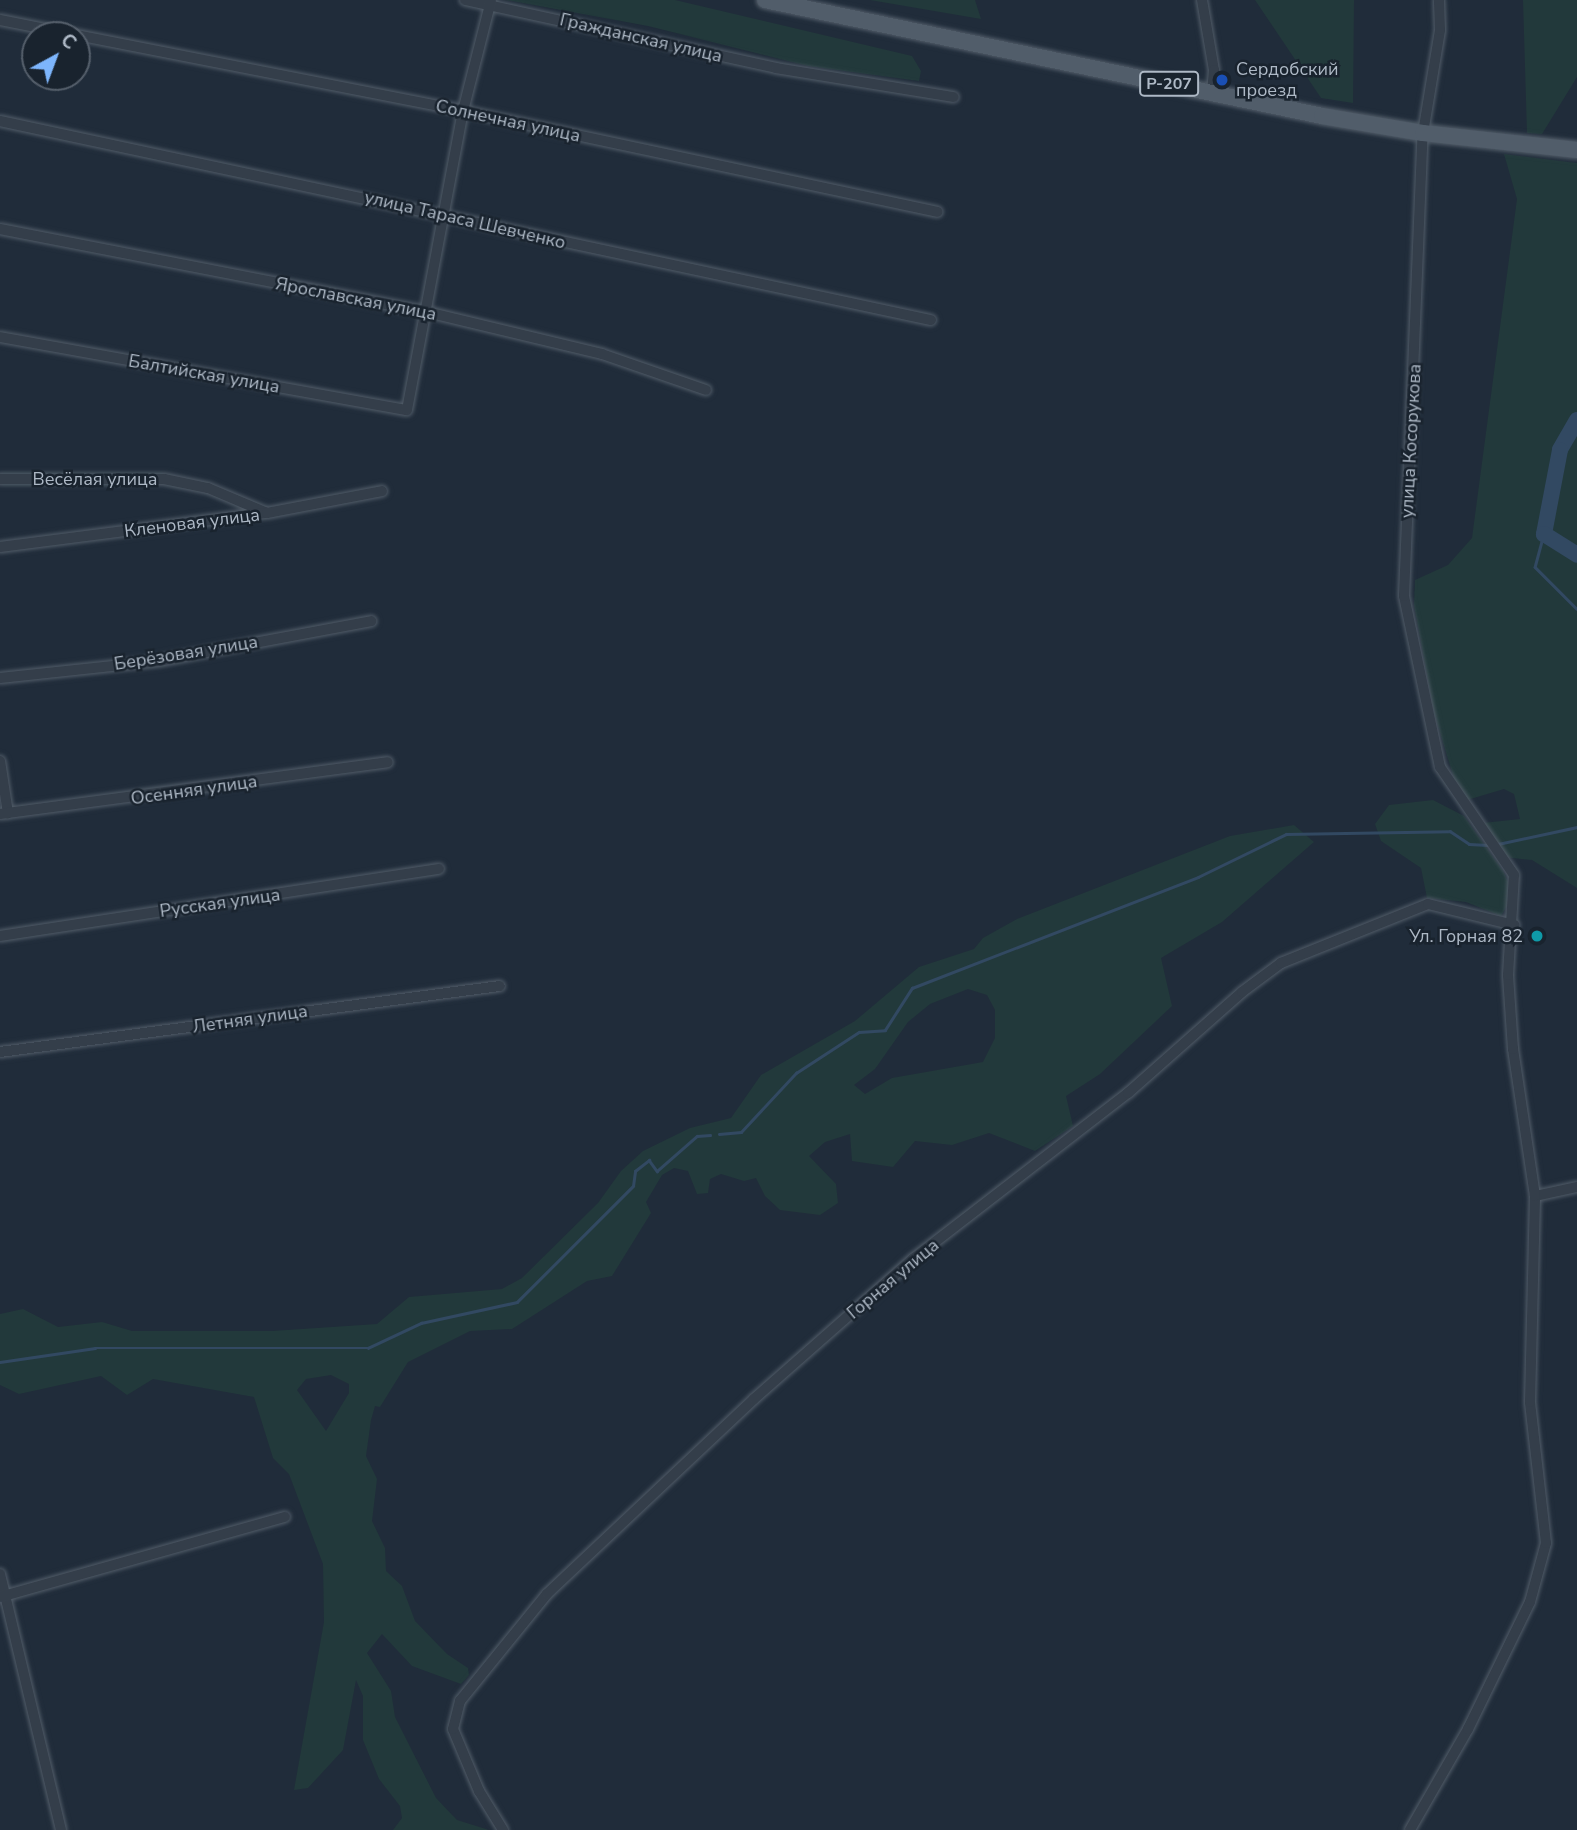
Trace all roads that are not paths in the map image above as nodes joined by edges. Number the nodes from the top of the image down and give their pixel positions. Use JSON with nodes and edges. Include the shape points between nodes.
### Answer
{"nodes":[{"id":1,"x":465,"y":0,"type":"edge"},
{"id":2,"x":765,"y":0,"type":"edge"},
{"id":3,"x":1202,"y":0,"type":"edge"},
{"id":4,"x":1439,"y":0,"type":"edge"},
{"id":5,"x":490,"y":2,"type":"edge"},
{"id":6,"x":0,"y":20,"type":"edge"},
{"id":7,"x":21,"y":24,"type":"edge"},
{"id":8,"x":91,"y":38,"type":"edge"},
{"id":9,"x":1212,"y":92,"type":"junction"},
{"id":10,"x":954,"y":97,"type":"dead end"},
{"id":11,"x":463,"y":111,"type":"junction"},
{"id":12,"x":0,"y":121,"type":"edge"},
{"id":13,"x":1423,"y":133,"type":"junction"},
{"id":14,"x":1577,"y":150,"type":"edge"},
{"id":15,"x":937,"y":212,"type":"dead end"},
{"id":16,"x":445,"y":216,"type":"junction"},
{"id":17,"x":0,"y":229,"type":"edge"},
{"id":18,"x":428,"y":312,"type":"junction"},
{"id":19,"x":931,"y":320,"type":"dead end"},
{"id":20,"x":0,"y":337,"type":"edge"},
{"id":21,"x":706,"y":390,"type":"dead end"},
{"id":22,"x":0,"y":479,"type":"edge"},
{"id":23,"x":382,"y":491,"type":"dead end"},
{"id":24,"x":267,"y":513,"type":"junction"},
{"id":25,"x":0,"y":547,"type":"edge"},
{"id":26,"x":371,"y":621,"type":"dead end"},
{"id":27,"x":0,"y":678,"type":"edge"},
{"id":28,"x":0,"y":761,"type":"edge"},
{"id":29,"x":388,"y":762,"type":"dead end"},
{"id":30,"x":4,"y":814,"type":"edge"},
{"id":31,"x":439,"y":869,"type":"dead end"},
{"id":32,"x":1514,"y":925,"type":"junction"},
{"id":33,"x":0,"y":936,"type":"edge"},
{"id":34,"x":500,"y":986,"type":"dead end"},
{"id":35,"x":0,"y":1052,"type":"edge"},
{"id":36,"x":1577,"y":1187,"type":"edge"},
{"id":37,"x":1535,"y":1196,"type":"junction"},
{"id":38,"x":285,"y":1517,"type":"dead end"},
{"id":39,"x":0,"y":1574,"type":"edge"},
{"id":40,"x":3,"y":1596,"type":"edge"},
{"id":41,"x":61,"y":1830,"type":"edge"},
{"id":42,"x":503,"y":1830,"type":"edge"},
{"id":43,"x":1410,"y":1830,"type":"edge"}],
"edges":[{"from":1,"to":5,"type":"street","name":"Гражданская улица"},
{"from":2,"to":9,"type":"main road","number":"Р-207"},
{"from":3,"to":9,"type":"street","via":[[1214,70]]},
{"from":4,"to":13,"type":"street","name":"улица Косорукова","via":[[1440,30]]},
{"from":5,"to":10,"type":"street","name":"Гражданская улица","via":[[776,68]]},
{"from":5,"to":11,"type":"street"},
{"from":6,"to":7,"type":"street","name":"Солнечная улица"},
{"from":8,"to":11,"type":"street","name":"Солнечная улица"},
{"from":9,"to":13,"type":"main road","number":"Р-207"},
{"from":11,"to":15,"type":"street","name":"Солнечная улица"},
{"from":11,"to":16,"type":"street"},
{"from":12,"to":16,"type":"street","name":"улица Тараса Шевченко"},
{"from":13,"to":14,"type":"main road","number":"Р-207"},
{"from":13,"to":32,"type":"street","name":"улица Косорукова","via":[[1404,596],[1440,767],[1514,875]]},
{"from":16,"to":18,"type":"street"},
{"from":16,"to":19,"type":"street","name":"улица Тараса Шевченко"},
{"from":17,"to":18,"type":"street","name":"Ярославская улица"},
{"from":18,"to":20,"type":"street","name":"Балтийская улица","via":[[407,410]]},
{"from":18,"to":21,"type":"street","name":"Ярославская улица","via":[[602,354]]},
{"from":22,"to":24,"type":"street","name":"Весёлая улица","via":[[164,479],[208,488]]},
{"from":23,"to":24,"type":"street","name":"Кленовая улица"},
{"from":24,"to":25,"type":"street","name":"Кленовая улица"},
{"from":26,"to":27,"type":"street","name":"Берёзовая улица","via":[[158,661]]},
{"from":28,"to":30,"type":"street"},
{"from":29,"to":30,"type":"street","name":"Осенняя улица"},
{"from":31,"to":33,"type":"street","name":"Русская улица"},
{"from":32,"to":37,"type":"street","name":"улица Косорукова","via":[[1508,975],[1513,1049]]},
{"from":32,"to":42,"type":"street","name":"Горная улица","via":[[1428,904],[1281,963],[1128,1093],[913,1259],[754,1399],[547,1594],[460,1700],[453,1729],[479,1791]]},
{"from":34,"to":35,"type":"street","name":"Летняя улица"},
{"from":36,"to":37,"type":"street"},
{"from":37,"to":43,"type":"street","name":"улица Косорукова","via":[[1530,1402],[1546,1543],[1530,1602],[1468,1729]]},
{"from":38,"to":40,"type":"street"},
{"from":39,"to":40,"type":"street"},
{"from":40,"to":41,"type":"street"}]}
